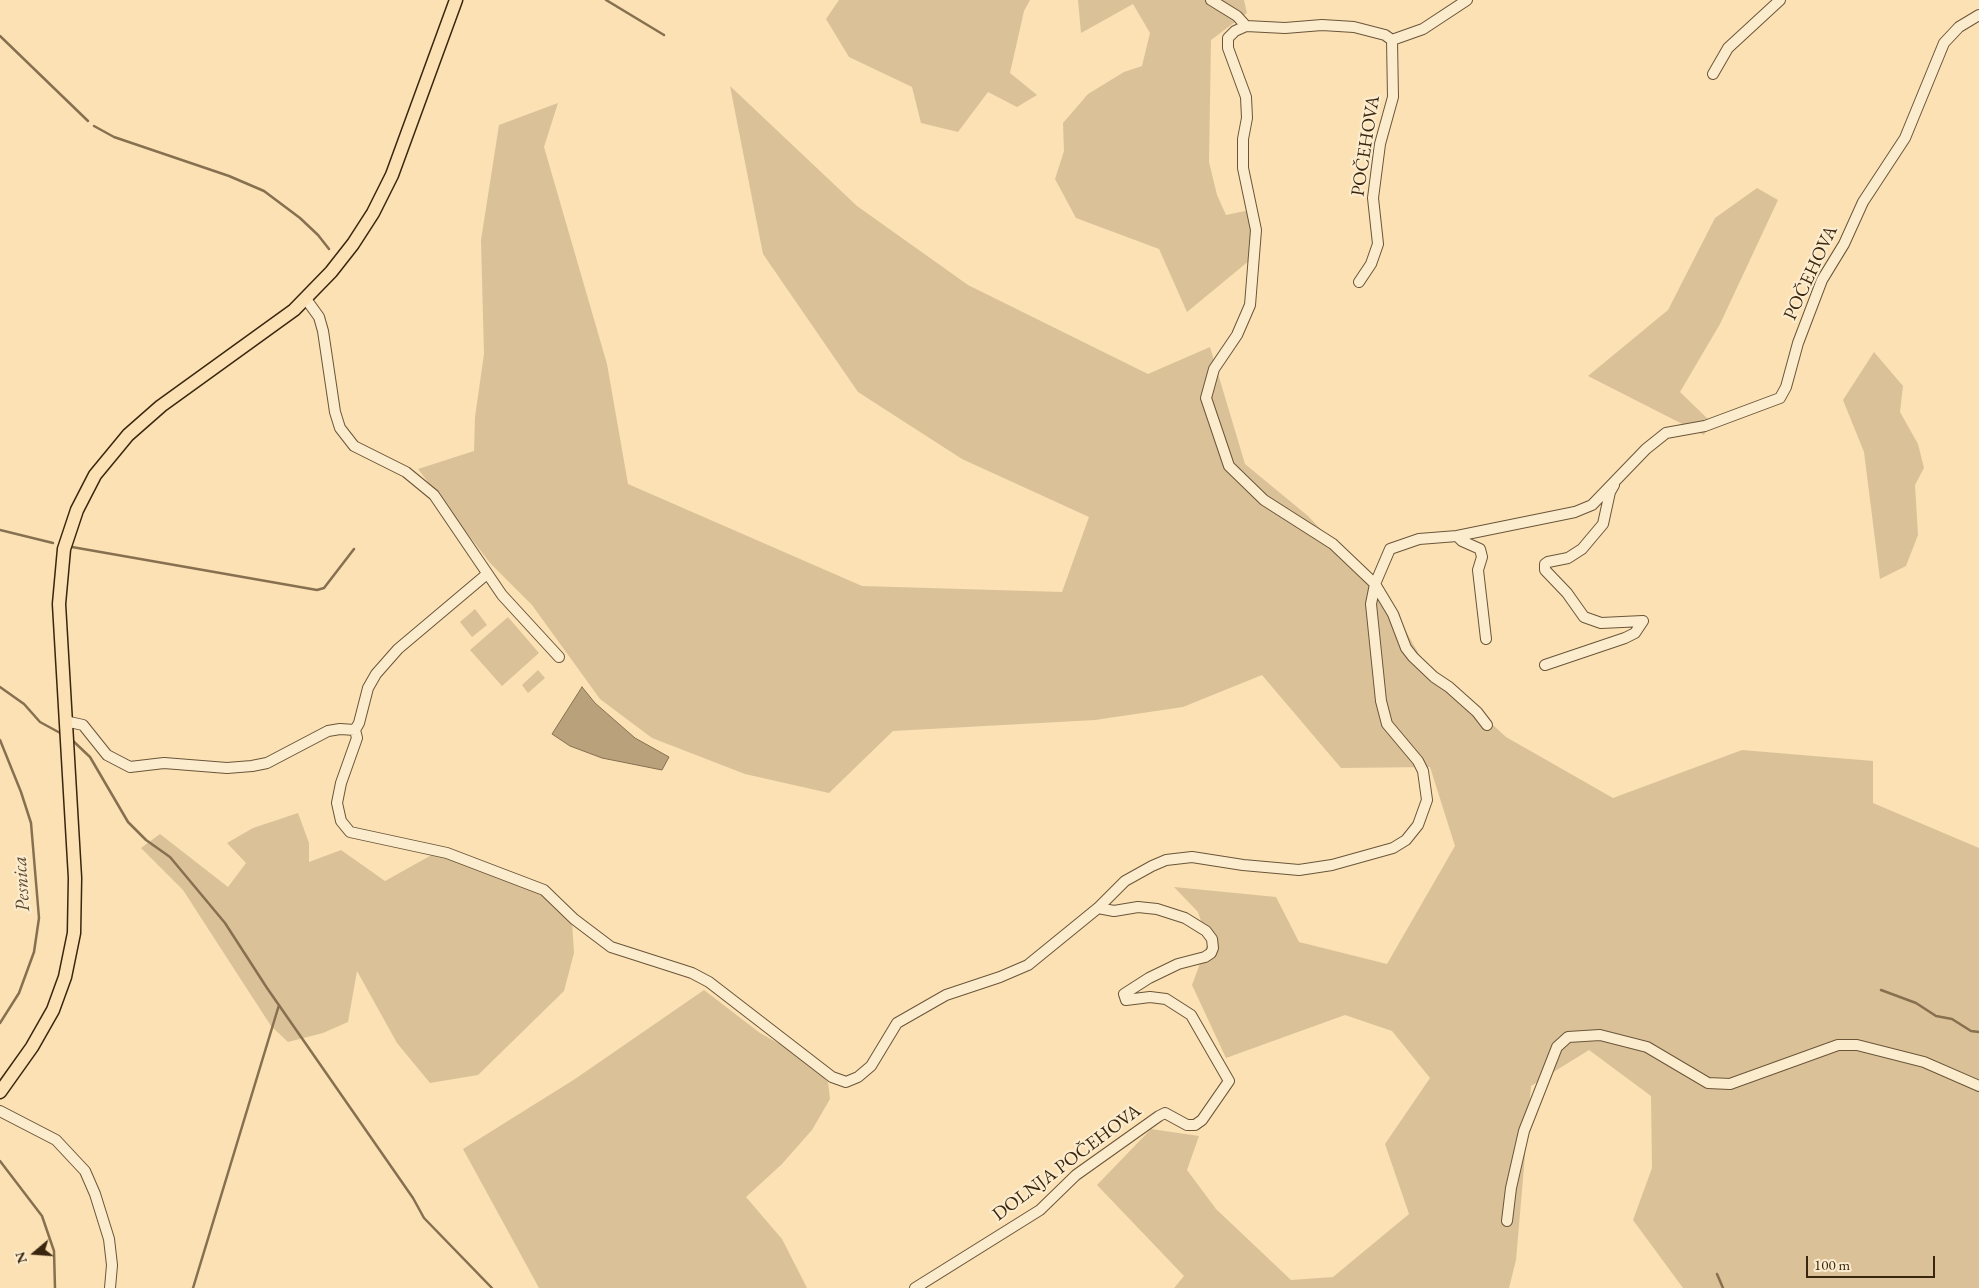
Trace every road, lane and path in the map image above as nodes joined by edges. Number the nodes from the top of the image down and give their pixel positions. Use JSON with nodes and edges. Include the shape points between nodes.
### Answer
{"nodes":[{"id":1,"x":456,"y":0,"type":"edge"},
{"id":2,"x":1210,"y":0,"type":"edge"},
{"id":3,"x":1467,"y":0,"type":"edge"},
{"id":4,"x":1780,"y":0,"type":"edge"},
{"id":5,"x":1979,"y":15,"type":"edge"},
{"id":6,"x":1246,"y":26,"type":"junction"},
{"id":7,"x":1392,"y":40,"type":"junction"},
{"id":8,"x":1713,"y":74,"type":"dead end"},
{"id":9,"x":1359,"y":282,"type":"dead end"},
{"id":10,"x":306,"y":299,"type":"junction"},
{"id":11,"x":1619,"y":476,"type":"junction"},
{"id":12,"x":1457,"y":536,"type":"junction"},
{"id":13,"x":487,"y":574,"type":"junction"},
{"id":14,"x":1375,"y":584,"type":"junction"},
{"id":15,"x":1486,"y":639,"type":"dead end"},
{"id":16,"x":559,"y":657,"type":"dead end"},
{"id":17,"x":1545,"y":666,"type":"dead end"},
{"id":18,"x":1487,"y":725,"type":"dead end"},
{"id":19,"x":65,"y":726,"type":"junction"},
{"id":20,"x":355,"y":730,"type":"junction"},
{"id":21,"x":1098,"y":908,"type":"junction"},
{"id":22,"x":1979,"y":1086,"type":"edge"},
{"id":23,"x":0,"y":1092,"type":"edge"},
{"id":24,"x":0,"y":1111,"type":"edge"},
{"id":25,"x":1507,"y":1221,"type":"dead end"},
{"id":26,"x":110,"y":1288,"type":"edge"},
{"id":27,"x":915,"y":1288,"type":"edge"}],
"edges":[{"from":1,"to":10,"type":"main road","via":[[405,143],[383,194],[354,244]]},
{"from":2,"to":6,"type":"street","via":[[1237,16]]},
{"from":3,"to":7,"type":"street","via":[[1423,29]]},
{"from":4,"to":8,"type":"street","via":[[1728,48]]},
{"from":5,"to":11,"type":"street","name":"POČEHOVA","via":[[1944,43],[1905,138],[1863,202],[1844,244],[1822,280],[1780,398],[1705,426],[1666,433]]},
{"from":6,"to":7,"type":"street","via":[[1354,27]]},
{"from":6,"to":14,"type":"street","via":[[1235,30],[1228,38],[1228,48],[1246,97],[1243,168],[1256,230],[1250,306],[1237,335],[1214,369],[1206,398],[1229,466],[1264,500],[1333,544]]},
{"from":7,"to":9,"type":"street","name":"POČEHOVA","via":[[1393,97],[1380,144],[1373,198],[1378,244],[1371,264]]},
{"from":10,"to":13,"type":"street","via":[[319,318],[323,331],[340,428],[354,446],[406,472],[434,495]]},
{"from":10,"to":19,"type":"main road","via":[[257,339],[149,416],[120,443],[90,484],[70,529],[60,584]]},
{"from":11,"to":12,"type":"street","name":"POČEHOVA","via":[[1592,505],[1575,512]]},
{"from":11,"to":17,"type":"street","name":"POČEHOVA","via":[[1610,492],[1603,524],[1582,549],[1568,558],[1548,562],[1545,570],[1584,617],[1600,623],[1643,621],[1635,633],[1625,638]]},
{"from":12,"to":14,"type":"street","name":"POČEHOVA","via":[[1395,545],[1390,549]]},
{"from":12,"to":15,"type":"street","via":[[1480,549],[1482,557],[1478,577]]},
{"from":13,"to":16,"type":"street"},
{"from":13,"to":20,"type":"street","via":[[398,650],[376,674],[368,688]]},
{"from":14,"to":18,"type":"street","via":[[1413,657],[1477,712]]},
{"from":14,"to":21,"type":"street","via":[[1371,604],[1386,724],[1418,762],[1426,785],[1423,814],[1406,840],[1372,854],[1300,870],[1192,857],[1166,860],[1132,876]]},
{"from":19,"to":20,"type":"street","via":[[83,725],[107,755],[130,767],[164,763],[226,768],[252,766],[267,763],[328,731]]},
{"from":19,"to":23,"type":"main road","via":[[75,878],[72,946],[53,1010]]},
{"from":20,"to":21,"type":"street","via":[[357,738],[337,803],[341,821],[350,832],[447,853],[544,890],[574,919],[611,947],[692,973],[709,982],[841,1081],[858,1077],[871,1066],[897,1023],[946,995],[1024,967],[1052,948]]},
{"from":21,"to":27,"type":"street","name":"DOLNJA POČEHOVA","via":[[1114,911],[1138,907],[1157,909],[1185,918],[1206,930],[1213,948],[1206,957],[1178,964],[1124,994],[1126,1000],[1166,999],[1191,1014],[1229,1081],[1195,1125],[1188,1125],[1165,1113],[1159,1116],[1076,1175],[1040,1210]]},
{"from":22,"to":25,"type":"street","via":[[1924,1062],[1857,1045],[1838,1045],[1730,1084],[1708,1083],[1647,1047],[1600,1035],[1568,1037],[1557,1047],[1524,1131]]},
{"from":24,"to":26,"type":"street","via":[[56,1140],[85,1171],[109,1239]]}]}
